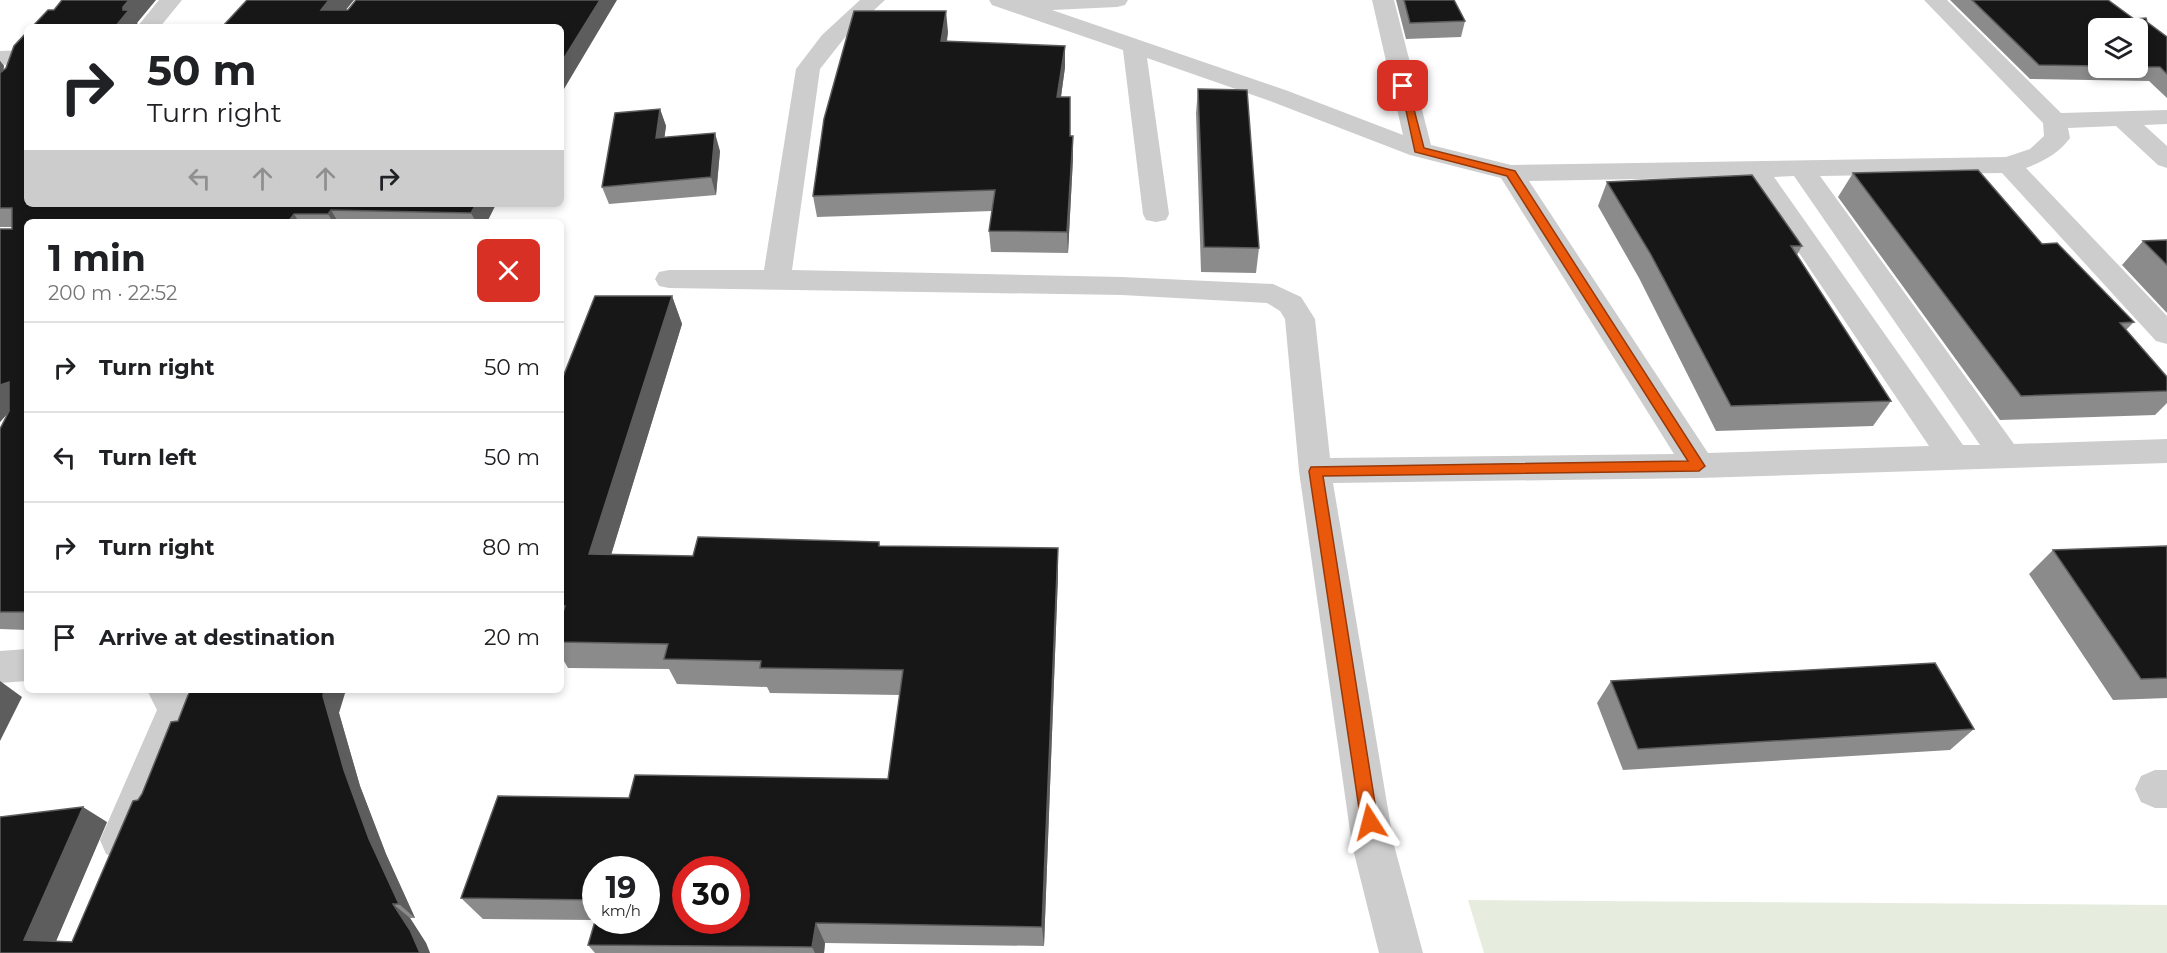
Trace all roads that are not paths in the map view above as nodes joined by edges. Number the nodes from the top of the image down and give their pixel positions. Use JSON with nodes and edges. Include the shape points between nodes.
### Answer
{"nodes":[{"id":1,"x":171,"y":0,"type":"edge"},
{"id":2,"x":874,"y":0,"type":"edge"},
{"id":3,"x":1117,"y":0,"type":"edge"},
{"id":4,"x":1383,"y":0,"type":"edge"},
{"id":5,"x":1935,"y":0,"type":"edge"},
{"id":6,"x":1007,"y":3,"type":"edge"},
{"id":7,"x":151,"y":24,"type":"edge"},
{"id":8,"x":1134,"y":46,"type":"junction"},
{"id":9,"x":24,"y":57,"type":"edge"},
{"id":10,"x":0,"y":58,"type":"edge"},
{"id":11,"x":24,"y":61,"type":"edge"},
{"id":12,"x":7,"y":83,"type":"edge"},
{"id":13,"x":2167,"y":117,"type":"edge"},
{"id":14,"x":2121,"y":118,"type":"junction"},
{"id":15,"x":2055,"y":121,"type":"junction"},
{"id":16,"x":1419,"y":150,"type":"junction"},
{"id":17,"x":2167,"y":160,"type":"edge"},
{"id":18,"x":2009,"y":165,"type":"junction"},
{"id":19,"x":1961,"y":166,"type":"junction"},
{"id":20,"x":1801,"y":168,"type":"junction"},
{"id":21,"x":1756,"y":169,"type":"junction"},
{"id":22,"x":1511,"y":173,"type":"junction"},
{"id":23,"x":1985,"y":191,"type":"edge"},
{"id":24,"x":1156,"y":214,"type":"dead end"},
{"id":25,"x":669,"y":279,"type":"dead end"},
{"id":26,"x":777,"y":279,"type":"junction"},
{"id":27,"x":2167,"y":334,"type":"edge"},
{"id":28,"x":2167,"y":451,"type":"edge"},
{"id":29,"x":2006,"y":456,"type":"junction"},
{"id":30,"x":1954,"y":458,"type":"junction"},
{"id":31,"x":1699,"y":466,"type":"junction"},
{"id":32,"x":1315,"y":471,"type":"junction"},
{"id":33,"x":24,"y":665,"type":"edge"},
{"id":34,"x":0,"y":667,"type":"edge"},
{"id":35,"x":168,"y":693,"type":"edge"},
{"id":36,"x":106,"y":875,"type":"edge"},
{"id":37,"x":1401,"y":953,"type":"edge"}],
"edges":[{"from":1,"to":7,"type":"street"},
{"from":2,"to":26,"type":"street","via":[[822,46],[808,69]]},
{"from":3,"to":6,"type":"street"},
{"from":4,"to":16,"type":"street"},
{"from":5,"to":15,"type":"street"},
{"from":6,"to":8,"type":"street"},
{"from":8,"to":16,"type":"street"},
{"from":8,"to":24,"type":"street"},
{"from":9,"to":10,"type":"street"},
{"from":11,"to":12,"type":"street"},
{"from":13,"to":14,"type":"street"},
{"from":14,"to":15,"type":"street"},
{"from":14,"to":17,"type":"street"},
{"from":15,"to":18,"type":"street","via":[[2057,138],[2039,153]]},
{"from":16,"to":22,"type":"street"},
{"from":18,"to":19,"type":"street"},
{"from":18,"to":27,"type":"street"},
{"from":19,"to":20,"type":"street"},
{"from":19,"to":23,"type":"street"},
{"from":20,"to":21,"type":"street"},
{"from":20,"to":29,"type":"street"},
{"from":21,"to":22,"type":"street"},
{"from":21,"to":30,"type":"street"},
{"from":22,"to":31,"type":"street"},
{"from":25,"to":26,"type":"street"},
{"from":26,"to":32,"type":"street","via":[[1122,286],[1273,294],[1291,304],[1300,319]]},
{"from":28,"to":29,"type":"street"},
{"from":29,"to":30,"type":"street"},
{"from":30,"to":31,"type":"street"},
{"from":31,"to":32,"type":"street"},
{"from":32,"to":37,"type":"street","via":[[1373,845]]},
{"from":33,"to":34,"type":"street"},
{"from":35,"to":36,"type":"street","via":[[176,710]]}]}
